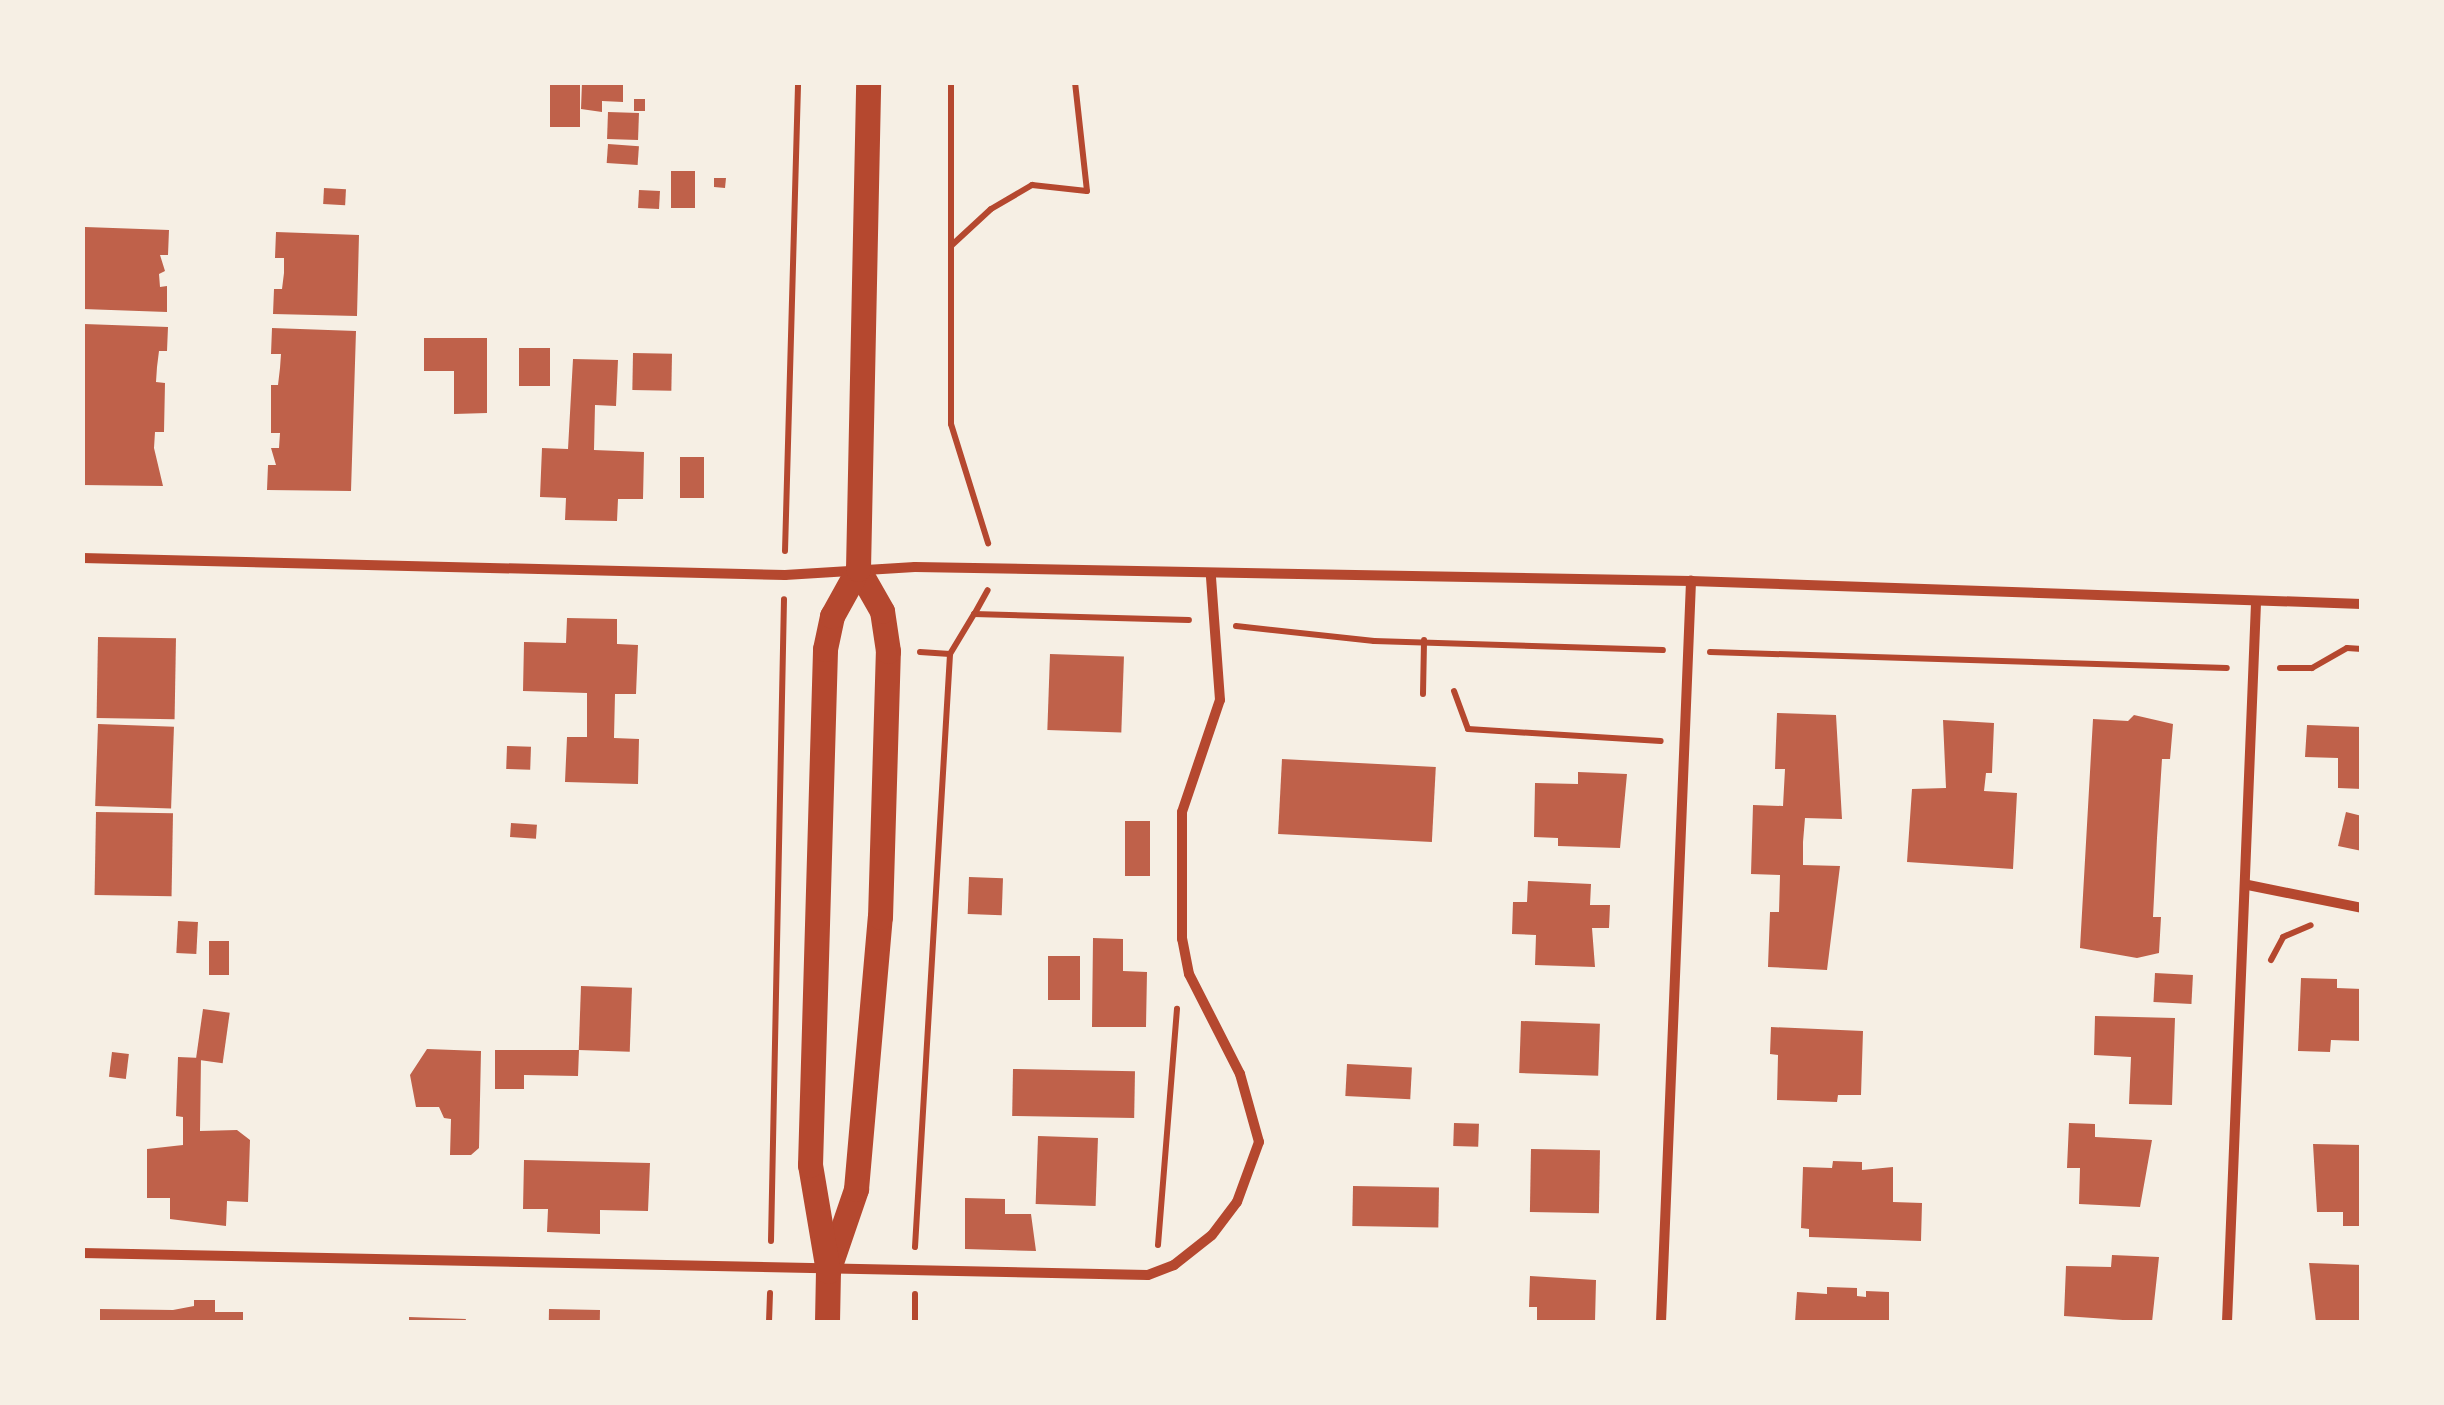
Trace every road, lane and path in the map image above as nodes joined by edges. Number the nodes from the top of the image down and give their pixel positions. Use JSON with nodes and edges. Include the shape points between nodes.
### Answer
{"nodes":[{"id":1,"x":798,"y":82,"type":"edge"},
{"id":2,"x":868,"y":82,"type":"edge"},
{"id":3,"x":952,"y":82,"type":"edge"},
{"id":4,"x":1074,"y":82,"type":"edge"},
{"id":5,"x":952,"y":246,"type":"junction"},
{"id":6,"x":82,"y":558,"type":"edge"},
{"id":7,"x":858,"y":569,"type":"junction"},
{"id":8,"x":989,"y":570,"type":"junction"},
{"id":9,"x":785,"y":575,"type":"junction"},
{"id":10,"x":1211,"y":576,"type":"junction"},
{"id":11,"x":1691,"y":581,"type":"junction"},
{"id":12,"x":2256,"y":602,"type":"junction"},
{"id":13,"x":2362,"y":604,"type":"edge"},
{"id":14,"x":974,"y":614,"type":"junction"},
{"id":15,"x":1212,"y":623,"type":"junction"},
{"id":16,"x":1424,"y":640,"type":"junction"},
{"id":17,"x":784,"y":648,"type":"junction"},
{"id":18,"x":824,"y":649,"type":"junction"},
{"id":19,"x":2362,"y":649,"type":"edge"},
{"id":20,"x":888,"y":651,"type":"junction"},
{"id":21,"x":1688,"y":651,"type":"junction"},
{"id":22,"x":950,"y":654,"type":"junction"},
{"id":23,"x":2254,"y":668,"type":"junction"},
{"id":24,"x":1454,"y":691,"type":"dead end"},
{"id":25,"x":1423,"y":694,"type":"dead end"},
{"id":26,"x":1661,"y":741,"type":"dead end"},
{"id":27,"x":2248,"y":885,"type":"junction"},
{"id":28,"x":2362,"y":908,"type":"edge"},
{"id":29,"x":2325,"y":924,"type":"dead end"},
{"id":30,"x":2270,"y":974,"type":"dead end"},
{"id":31,"x":1178,"y":996,"type":"dead end"},
{"id":32,"x":82,"y":1254,"type":"edge"},
{"id":33,"x":770,"y":1270,"type":"junction"},
{"id":34,"x":828,"y":1271,"type":"junction"},
{"id":35,"x":914,"y":1272,"type":"junction"},
{"id":36,"x":1148,"y":1275,"type":"junction"},
{"id":37,"x":915,"y":1321,"type":"edge"},
{"id":38,"x":769,"y":1322,"type":"edge"},
{"id":39,"x":827,"y":1322,"type":"edge"},
{"id":40,"x":1661,"y":1322,"type":"edge"},
{"id":41,"x":2228,"y":1322,"type":"edge"}],
"edges":[{"from":1,"to":9,"type":"path"},
{"from":2,"to":7,"type":"main road"},
{"from":3,"to":5,"type":"path"},
{"from":4,"to":5,"type":"path","via":[[1087,191],[1052,182],[1032,186],[990,209]]},
{"from":5,"to":8,"type":"path","via":[[951,424],[988,534]]},
{"from":6,"to":9,"type":"street"},
{"from":7,"to":8,"type":"street"},
{"from":7,"to":9,"type":"street"},
{"from":7,"to":18,"type":"main road","via":[[832,616]]},
{"from":7,"to":20,"type":"main road","via":[[882,610]]},
{"from":8,"to":10,"type":"street"},
{"from":8,"to":14,"type":"path","via":[[986,600]]},
{"from":9,"to":17,"type":"path"},
{"from":10,"to":11,"type":"street"},
{"from":10,"to":15,"type":"street"},
{"from":11,"to":12,"type":"street"},
{"from":11,"to":21,"type":"street"},
{"from":12,"to":13,"type":"street"},
{"from":12,"to":23,"type":"street"},
{"from":14,"to":15,"type":"path"},
{"from":14,"to":22,"type":"path"},
{"from":15,"to":16,"type":"path"},
{"from":15,"to":36,"type":"street","via":[[1220,700],[1182,812],[1182,939],[1190,974],[1246,1092],[1259,1142],[1247,1185],[1212,1235],[1174,1265]]},
{"from":16,"to":21,"type":"path"},
{"from":16,"to":25,"type":"path"},
{"from":17,"to":18,"type":"path"},
{"from":17,"to":33,"type":"path"},
{"from":18,"to":34,"type":"main road","via":[[810,1166]]},
{"from":19,"to":23,"type":"path","via":[[2347,648],[2312,668]]},
{"from":20,"to":22,"type":"path"},
{"from":20,"to":34,"type":"main road","via":[[880,917],[859,1161],[849,1222]]},
{"from":21,"to":23,"type":"path"},
{"from":21,"to":40,"type":"street"},
{"from":22,"to":35,"type":"path"},
{"from":23,"to":27,"type":"street"},
{"from":24,"to":26,"type":"path","via":[[1468,728]]},
{"from":27,"to":28,"type":"street"},
{"from":27,"to":41,"type":"street"},
{"from":29,"to":30,"type":"path","via":[[2283,937],[2271,954]]},
{"from":31,"to":36,"type":"path","via":[[1161,1229]]},
{"from":32,"to":33,"type":"street"},
{"from":33,"to":34,"type":"street"},
{"from":33,"to":38,"type":"path"},
{"from":34,"to":35,"type":"street"},
{"from":34,"to":39,"type":"main road"},
{"from":35,"to":36,"type":"street"},
{"from":35,"to":37,"type":"path"}]}
